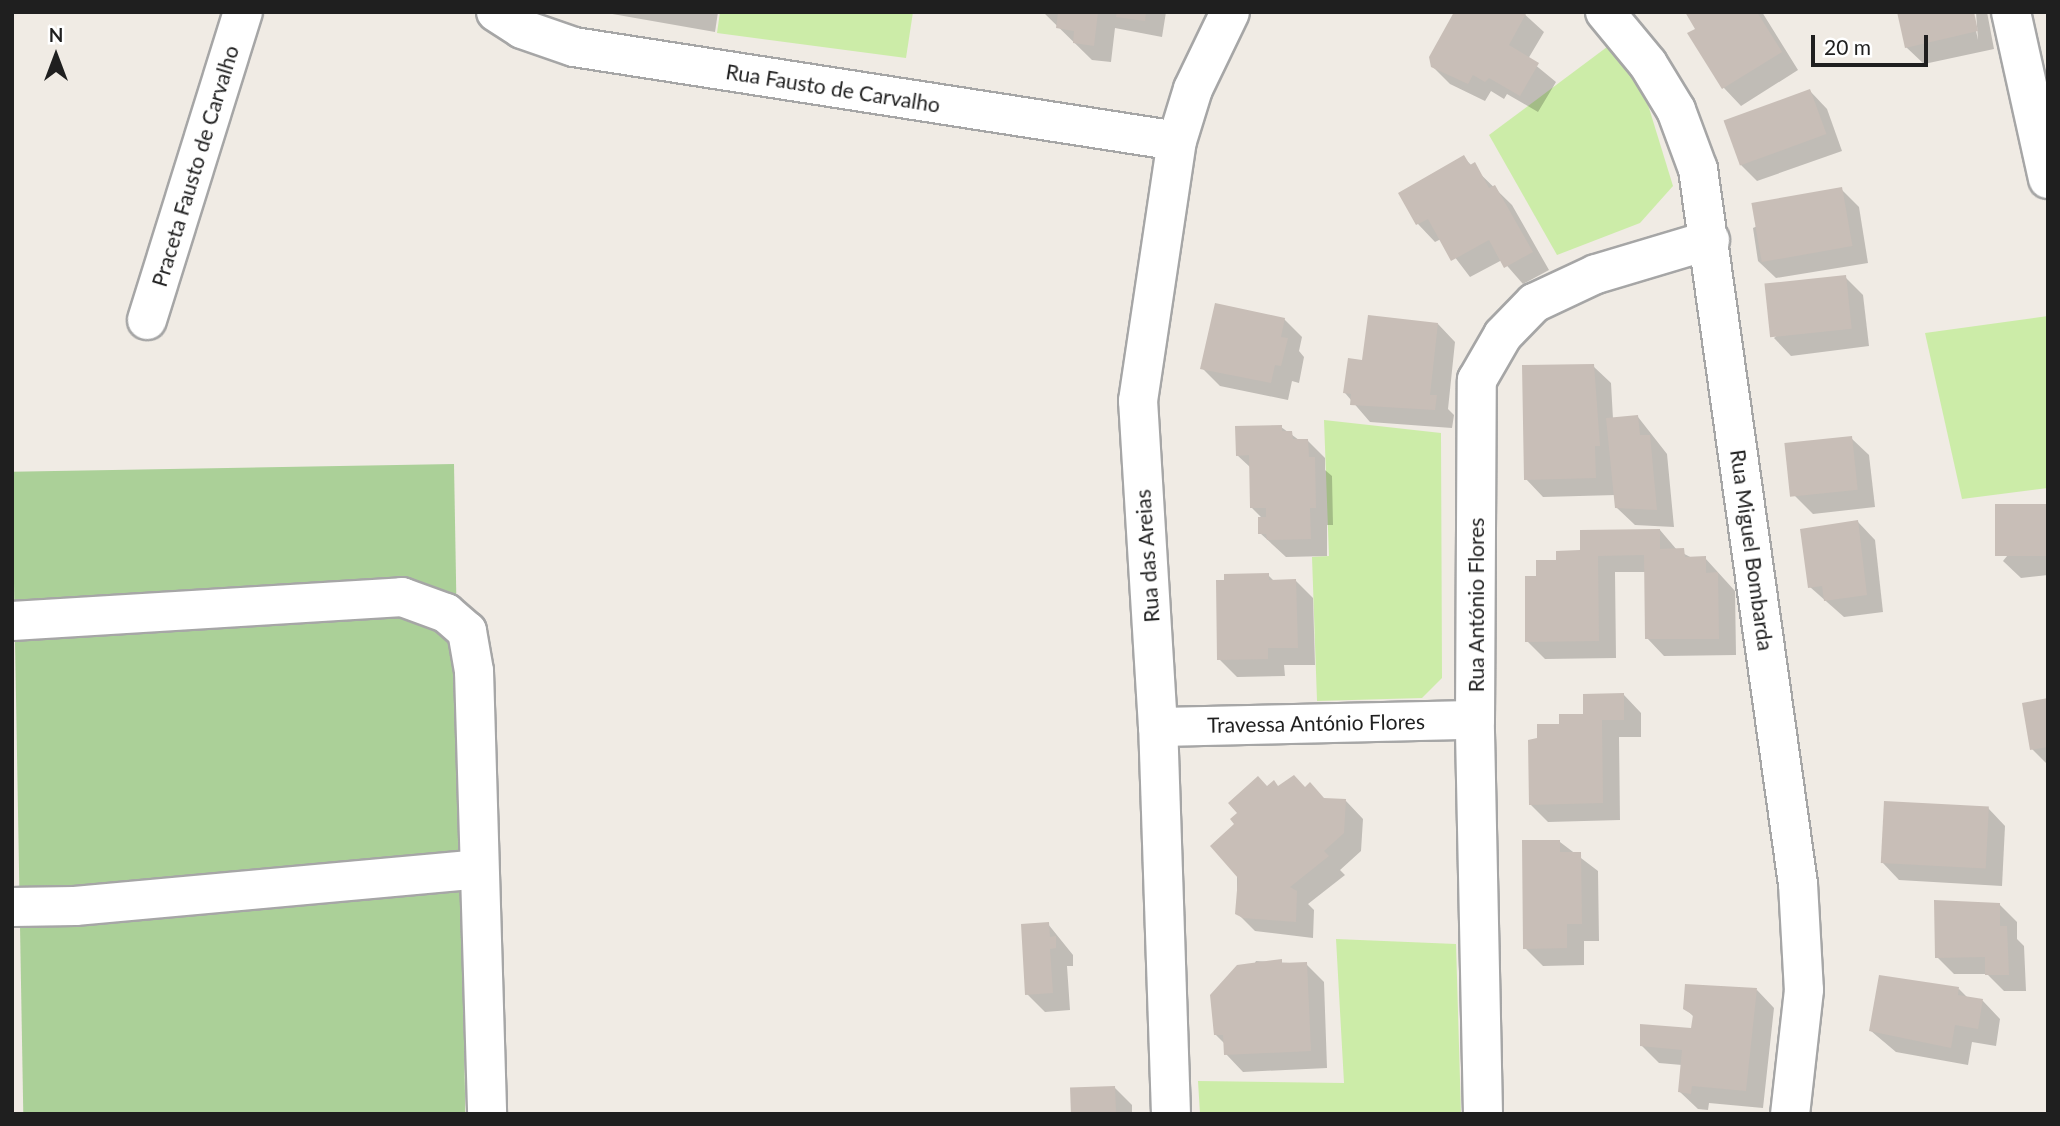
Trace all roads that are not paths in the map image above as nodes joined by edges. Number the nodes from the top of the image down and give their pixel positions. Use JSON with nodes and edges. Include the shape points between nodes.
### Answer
{"nodes":[{"id":1,"x":243,"y":12,"type":"edge"},
{"id":2,"x":496,"y":12,"type":"edge"},
{"id":3,"x":1230,"y":12,"type":"edge"},
{"id":4,"x":1605,"y":12,"type":"edge"},
{"id":5,"x":2011,"y":12,"type":"edge"},
{"id":6,"x":1177,"y":141,"type":"junction"},
{"id":7,"x":2048,"y":178,"type":"edge"},
{"id":8,"x":1710,"y":240,"type":"junction"},
{"id":9,"x":147,"y":320,"type":"dead end"},
{"id":10,"x":12,"y":621,"type":"edge"},
{"id":11,"x":1475,"y":720,"type":"junction"},
{"id":12,"x":1158,"y":727,"type":"junction"},
{"id":13,"x":478,"y":869,"type":"junction"},
{"id":14,"x":12,"y":907,"type":"edge"},
{"id":15,"x":487,"y":1114,"type":"edge"},
{"id":16,"x":1171,"y":1114,"type":"edge"},
{"id":17,"x":1483,"y":1114,"type":"edge"},
{"id":18,"x":1790,"y":1114,"type":"edge"}],
"edges":[{"from":1,"to":9,"type":"street","name":"Praceta Fausto de Carvalho"},
{"from":2,"to":6,"type":"street","name":"Rua Fausto de Carvalho","via":[[522,29],[574,47]]},
{"from":3,"to":6,"type":"street","name":"Rua das Areias","via":[[1193,89]]},
{"from":4,"to":8,"type":"street","name":"Rua Miguel Bombarda","via":[[1648,64],[1676,110],[1698,169]]},
{"from":5,"to":7,"type":"street"},
{"from":6,"to":12,"type":"street","name":"Rua das Areias","via":[[1138,401]]},
{"from":8,"to":11,"type":"street","name":"Rua António Flores","via":[[1596,274],[1534,303],[1503,335],[1477,380]]},
{"from":8,"to":18,"type":"street","name":"Rua Miguel Bombarda","via":[[1798,884],[1804,990]]},
{"from":10,"to":13,"type":"street","via":[[402,597],[446,613],[467,631],[474,671]]},
{"from":11,"to":12,"type":"street","name":"Travessa António Flores"},
{"from":11,"to":17,"type":"street","name":"Rua António Flores"},
{"from":12,"to":16,"type":"street","name":"Rua das Areias"},
{"from":13,"to":14,"type":"street","via":[[75,906]]},
{"from":13,"to":15,"type":"street"}]}
